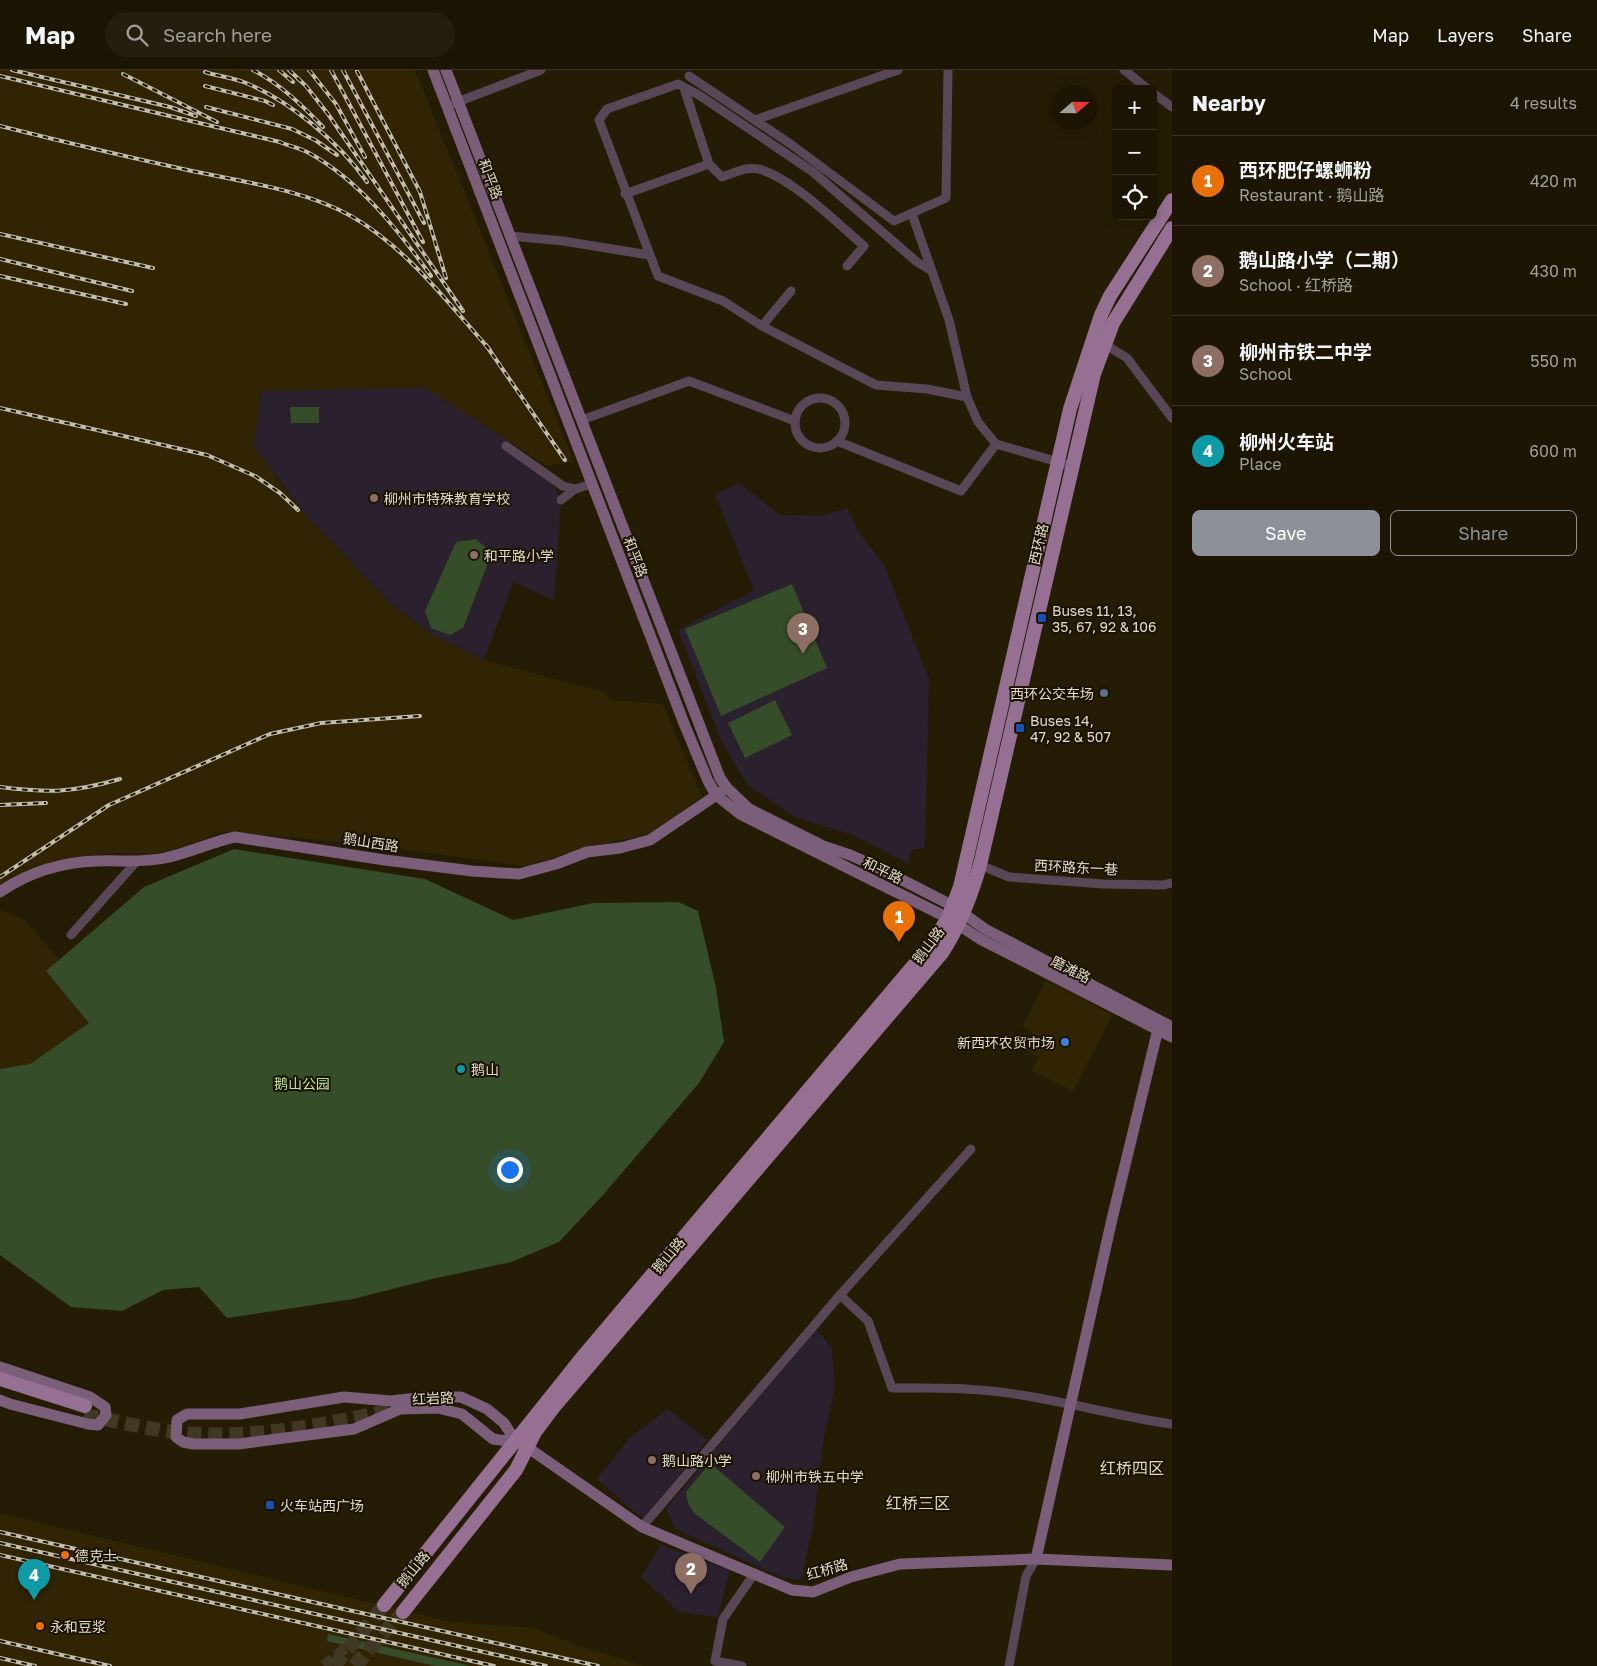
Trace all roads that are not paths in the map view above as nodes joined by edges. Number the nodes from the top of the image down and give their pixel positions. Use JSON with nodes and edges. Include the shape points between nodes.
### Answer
{"nodes":[{"id":1,"x":433,"y":70,"type":"edge"},
{"id":2,"x":446,"y":70,"type":"edge"},
{"id":3,"x":541,"y":70,"type":"edge"},
{"id":4,"x":898,"y":70,"type":"edge"},
{"id":5,"x":948,"y":70,"type":"edge"},
{"id":6,"x":1124,"y":70,"type":"edge"},
{"id":7,"x":689,"y":76,"type":"dead end"},
{"id":8,"x":1143,"y":85,"type":"edge"},
{"id":9,"x":684,"y":88,"type":"junction"},
{"id":10,"x":1157,"y":96,"type":"edge"},
{"id":11,"x":458,"y":101,"type":"junction"},
{"id":12,"x":447,"y":106,"type":"junction"},
{"id":13,"x":1172,"y":107,"type":"edge"},
{"id":14,"x":755,"y":120,"type":"junction"},
{"id":15,"x":709,"y":164,"type":"junction"},
{"id":16,"x":625,"y":194,"type":"junction"},
{"id":17,"x":1172,"y":200,"type":"edge"},
{"id":18,"x":912,"y":214,"type":"junction"},
{"id":19,"x":1172,"y":228,"type":"edge"},
{"id":20,"x":510,"y":236,"type":"junction"},
{"id":21,"x":649,"y":255,"type":"junction"},
{"id":22,"x":846,"y":266,"type":"dead end"},
{"id":23,"x":932,"y":271,"type":"junction"},
{"id":24,"x":791,"y":292,"type":"dead end"},
{"id":25,"x":762,"y":326,"type":"junction"},
{"id":26,"x":1104,"y":344,"type":"junction"},
{"id":27,"x":967,"y":397,"type":"junction"},
{"id":28,"x":1172,"y":418,"type":"edge"},
{"id":29,"x":582,"y":420,"type":"junction"},
{"id":30,"x":795,"y":420,"type":"junction"},
{"id":31,"x":837,"y":441,"type":"junction"},
{"id":32,"x":996,"y":444,"type":"junction"},
{"id":33,"x":506,"y":446,"type":"dead end"},
{"id":34,"x":1058,"y":462,"type":"junction"},
{"id":35,"x":1072,"y":466,"type":"junction"},
{"id":36,"x":592,"y":484,"type":"junction"},
{"id":37,"x":575,"y":489,"type":"junction"},
{"id":38,"x":560,"y":500,"type":"dead end"},
{"id":39,"x":727,"y":788,"type":"junction"},
{"id":40,"x":717,"y":795,"type":"junction"},
{"id":41,"x":136,"y":862,"type":"junction"},
{"id":42,"x":980,"y":865,"type":"junction"},
{"id":43,"x":1172,"y":883,"type":"edge"},
{"id":44,"x":0,"y":892,"type":"edge"},
{"id":45,"x":956,"y":916,"type":"junction"},
{"id":46,"x":71,"y":935,"type":"dead end"},
{"id":47,"x":1159,"y":1026,"type":"junction"},
{"id":48,"x":1172,"y":1027,"type":"edge"},
{"id":49,"x":1172,"y":1037,"type":"edge"},
{"id":50,"x":971,"y":1149,"type":"dead end"},
{"id":51,"x":840,"y":1295,"type":"junction"},
{"id":52,"x":0,"y":1367,"type":"edge"},
{"id":53,"x":0,"y":1379,"type":"edge"},
{"id":54,"x":0,"y":1387,"type":"edge"},
{"id":55,"x":0,"y":1400,"type":"edge"},
{"id":56,"x":1072,"y":1404,"type":"junction"},
{"id":57,"x":1172,"y":1424,"type":"edge"},
{"id":58,"x":522,"y":1444,"type":"junction"},
{"id":59,"x":642,"y":1527,"type":"junction"},
{"id":60,"x":1036,"y":1559,"type":"junction"},
{"id":61,"x":1172,"y":1565,"type":"edge"},
{"id":62,"x":754,"y":1574,"type":"junction"},
{"id":63,"x":384,"y":1605,"type":"tunnel mouth"},
{"id":64,"x":403,"y":1612,"type":"tunnel mouth"},
{"id":65,"x":742,"y":1666,"type":"edge"},
{"id":66,"x":1008,"y":1666,"type":"edge"}],
"edges":[{"from":1,"to":12,"type":"street","name":"和平路"},
{"from":2,"to":11,"type":"street","name":"和平路"},
{"from":3,"to":11,"type":"street"},
{"from":4,"to":14,"type":"street"},
{"from":5,"to":18,"type":"street","via":[[946,198]]},
{"from":6,"to":8,"type":"street"},
{"from":7,"to":14,"type":"street"},
{"from":9,"to":15,"type":"street"},
{"from":9,"to":16,"type":"street","via":[[678,84],[606,108],[599,120]]},
{"from":9,"to":23,"type":"street","via":[[813,172],[917,262]]},
{"from":10,"to":13,"type":"street"},
{"from":11,"to":12,"type":"street"},
{"from":11,"to":20,"type":"street","name":"和平路"},
{"from":12,"to":36,"type":"street","name":"和平路"},
{"from":14,"to":18,"type":"street","via":[[894,221]]},
{"from":15,"to":16,"type":"street"},
{"from":15,"to":22,"type":"street","via":[[722,177],[746,169],[762,170],[804,196],[864,246]]},
{"from":16,"to":21,"type":"street"},
{"from":17,"to":34,"type":"main road","name":"西环路","via":[[1101,315],[1070,409]]},
{"from":18,"to":23,"type":"street"},
{"from":19,"to":26,"type":"main road","name":"西环路","via":[[1116,317]]},
{"from":20,"to":21,"type":"street"},
{"from":20,"to":29,"type":"street","name":"和平路"},
{"from":21,"to":25,"type":"street","via":[[658,276],[723,301]]},
{"from":23,"to":27,"type":"street","via":[[949,320]]},
{"from":24,"to":25,"type":"street"},
{"from":25,"to":27,"type":"street","via":[[876,385],[927,389]]},
{"from":26,"to":28,"type":"street","via":[[1127,358]]},
{"from":26,"to":35,"type":"main road","name":"西环路"},
{"from":27,"to":32,"type":"street","via":[[978,422]]},
{"from":29,"to":30,"type":"street","via":[[688,381]]},
{"from":29,"to":39,"type":"street","name":"和平路","via":[[720,778]]},
{"from":30,"to":31,"type":"street","via":[[799,437],[806,443],[822,448]]},
{"from":30,"to":31,"type":"street","via":[[797,412],[808,401],[815,398],[830,400],[842,410],[844,418],[842,434]]},
{"from":31,"to":32,"type":"street","via":[[961,491]]},
{"from":32,"to":34,"type":"street"},
{"from":33,"to":37,"type":"street","via":[[563,486]]},
{"from":34,"to":35,"type":"street"},
{"from":34,"to":45,"type":"main road","name":"西环路"},
{"from":35,"to":42,"type":"main road","name":"西环路"},
{"from":36,"to":37,"type":"street"},
{"from":36,"to":40,"type":"street","name":"和平路","via":[[708,781]]},
{"from":37,"to":38,"type":"street"},
{"from":39,"to":40,"type":"street","name":"鹅山西路"},
{"from":39,"to":45,"type":"street","name":"和平路","via":[[749,808],[823,846],[865,862]]},
{"from":40,"to":41,"type":"street","name":"鹅山西路","via":[[650,840],[587,852],[519,874],[472,871],[234,837],[166,858]]},
{"from":40,"to":45,"type":"street","name":"和平路","via":[[740,814]]},
{"from":41,"to":44,"type":"street","name":"鹅山西路","via":[[64,864],[34,873]]},
{"from":41,"to":46,"type":"street"},
{"from":42,"to":43,"type":"street","name":"西环路东一巷","via":[[1009,877],[1103,884]]},
{"from":42,"to":45,"type":"main road","name":"西环路"},
{"from":45,"to":47,"type":"street","name":"磨滩路","via":[[980,940]]},
{"from":45,"to":58,"type":"main road","name":"鹅山路","via":[[942,953]]},
{"from":47,"to":48,"type":"street","name":"磨滩路"},
{"from":47,"to":49,"type":"street","name":"磨滩路"},
{"from":47,"to":56,"type":"street","via":[[1112,1219]]},
{"from":50,"to":51,"type":"street"},
{"from":51,"to":56,"type":"street","via":[[868,1321],[892,1388],[980,1390]]},
{"from":51,"to":59,"type":"street"},
{"from":52,"to":55,"type":"street","via":[[90,1397],[105,1407],[106,1415],[98,1425],[88,1424]]},
{"from":53,"to":54,"type":"main road","via":[[84,1410]]},
{"from":56,"to":57,"type":"street"},
{"from":56,"to":60,"type":"street"},
{"from":58,"to":58,"type":"street","name":"红岩路","via":[[487,1409],[461,1396],[391,1401],[344,1397],[240,1414],[187,1414],[177,1420],[176,1437],[183,1442],[203,1445],[294,1438],[354,1429],[400,1409],[438,1408],[462,1414],[494,1439]]},
{"from":58,"to":59,"type":"street","name":"红桥路"},
{"from":58,"to":63,"type":"main road","name":"鹅山路"},
{"from":58,"to":64,"type":"main road","name":"鹅山路","via":[[516,1470]]},
{"from":59,"to":62,"type":"street","name":"红桥路"},
{"from":60,"to":61,"type":"street","name":"红桥路"},
{"from":60,"to":62,"type":"street","name":"红桥路","via":[[900,1564],[851,1577],[813,1592],[792,1590]]},
{"from":60,"to":66,"type":"street","via":[[1026,1576]]},
{"from":62,"to":65,"type":"street","via":[[723,1619],[715,1661]]}]}
